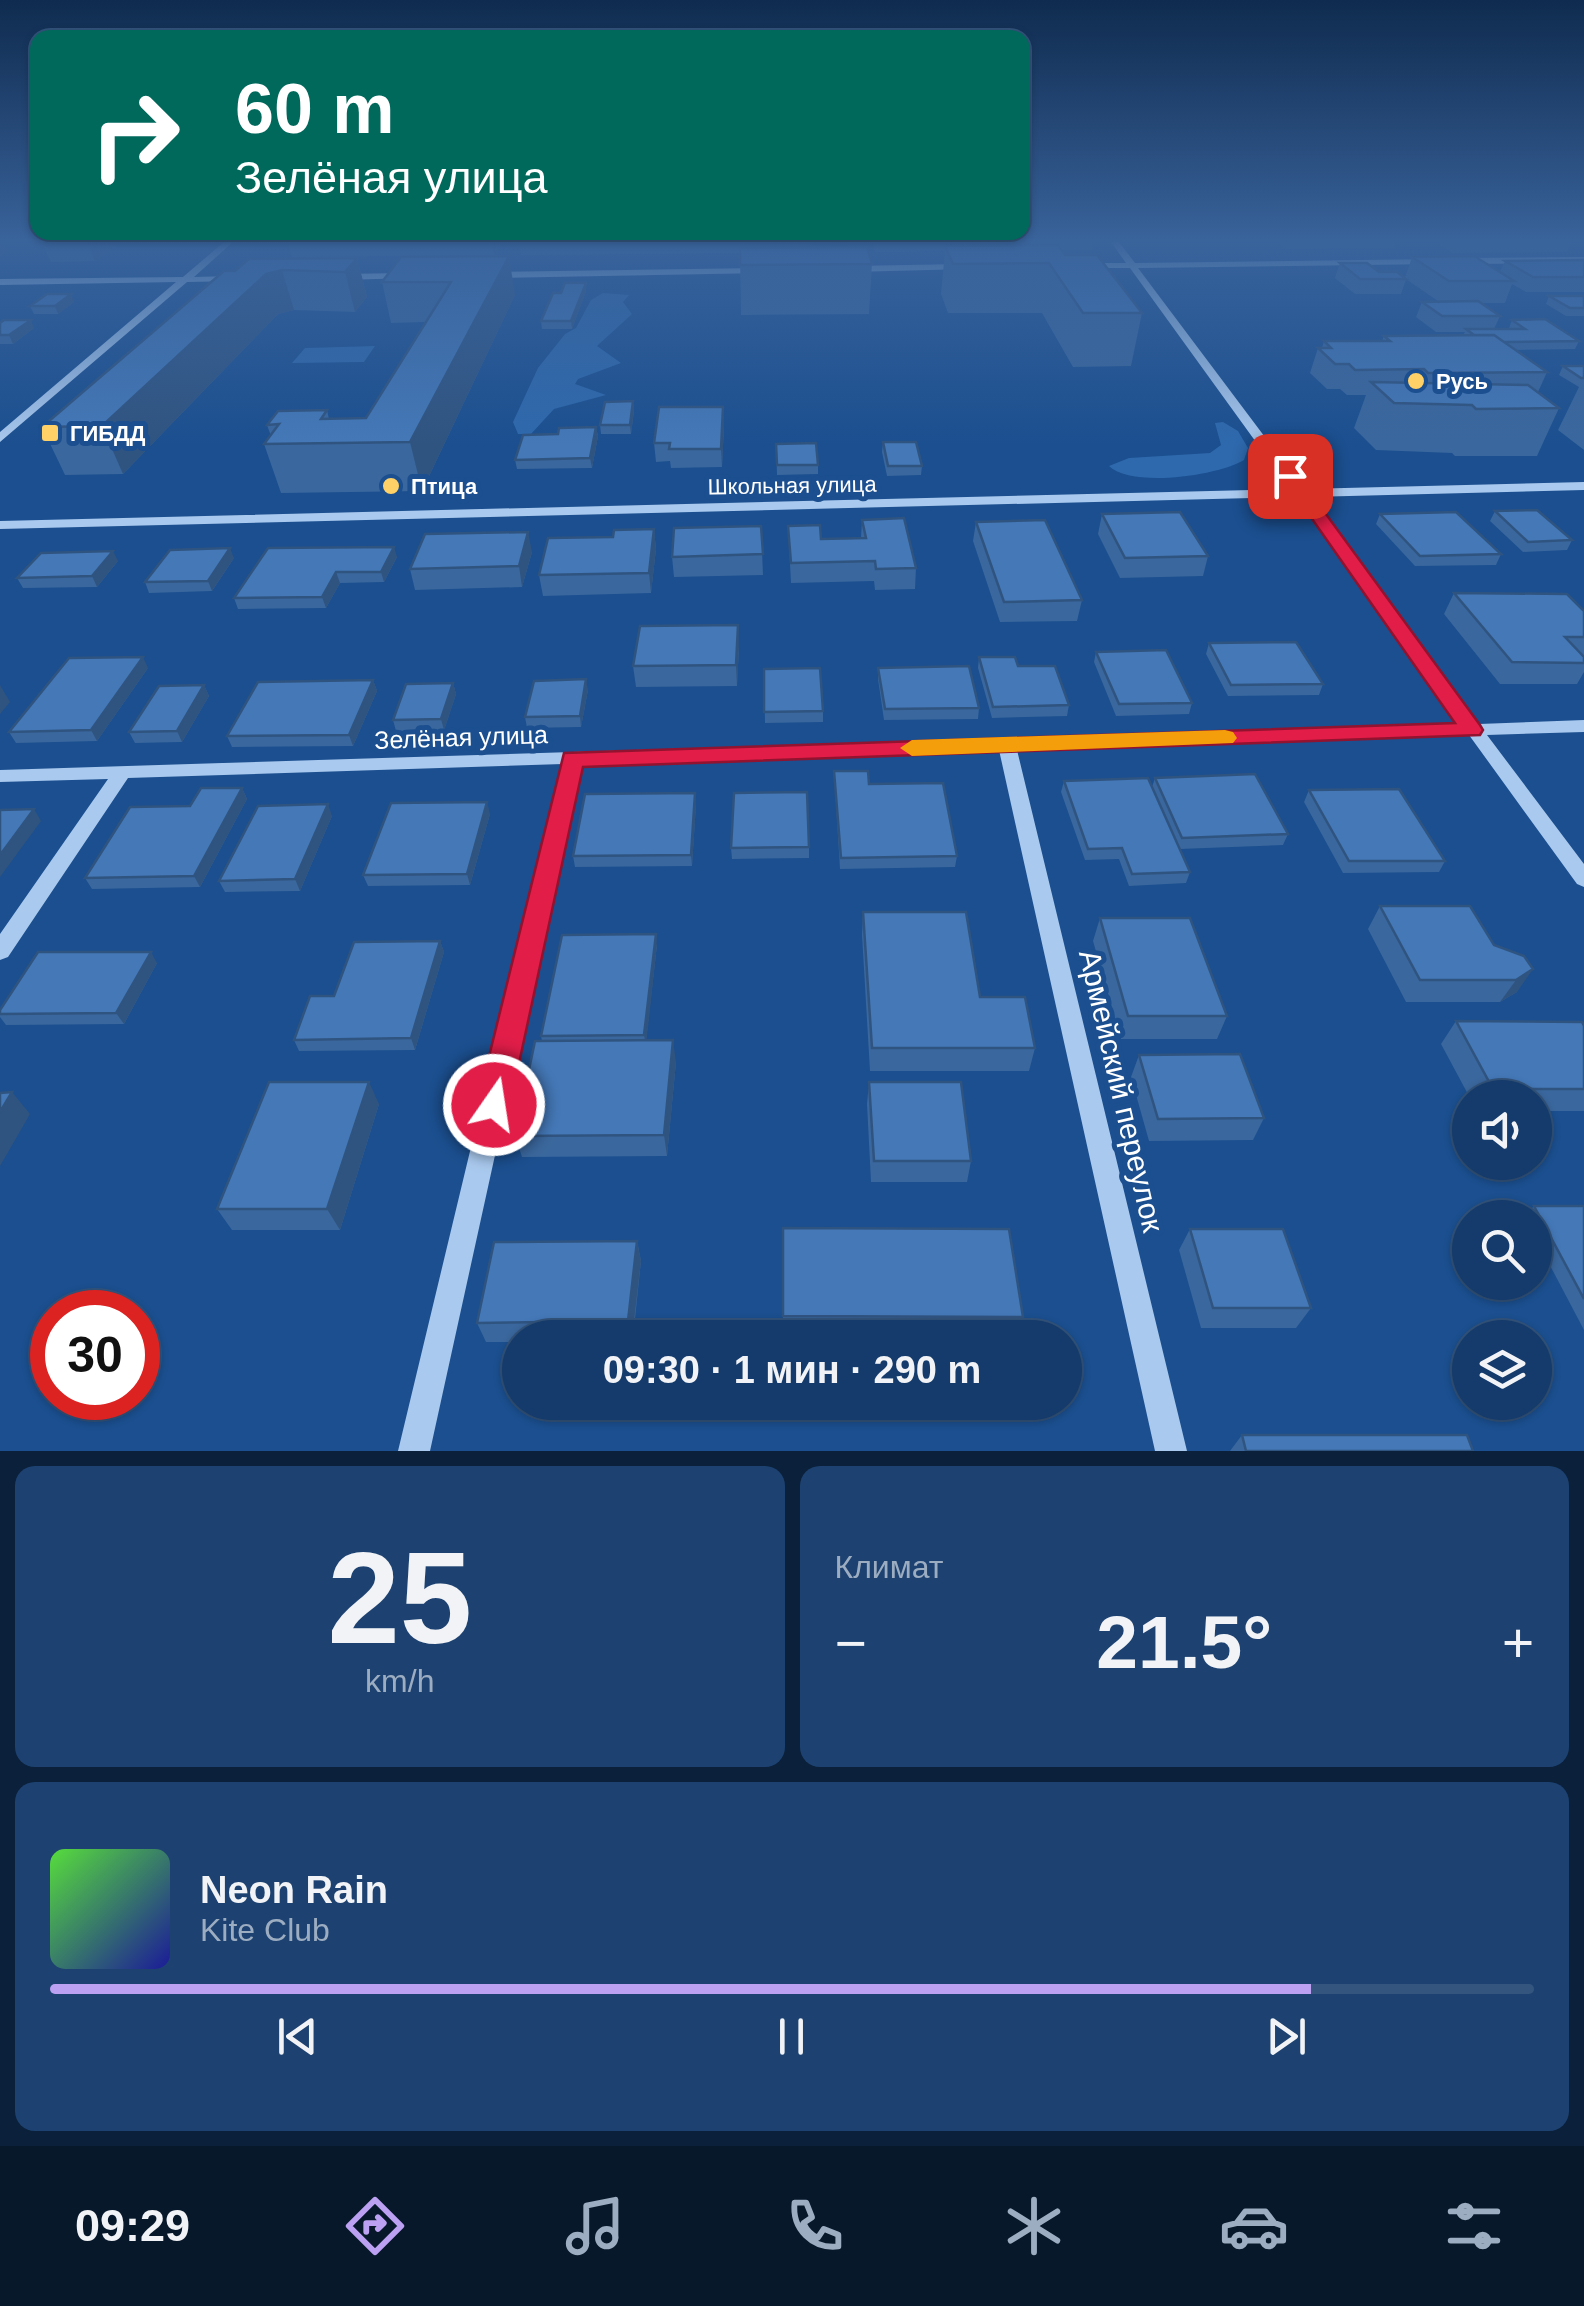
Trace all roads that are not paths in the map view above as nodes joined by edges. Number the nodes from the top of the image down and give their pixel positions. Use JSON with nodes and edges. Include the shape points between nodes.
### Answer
{"nodes":[{"id":1,"x":149,"y":310,"type":"edge"},
{"id":2,"x":1165,"y":310,"type":"edge"},
{"id":3,"x":0,"y":438,"type":"edge"},
{"id":4,"x":1584,"y":486,"type":"edge"},
{"id":5,"x":1302,"y":493,"type":"junction"},
{"id":6,"x":0,"y":525,"type":"edge"},
{"id":7,"x":1584,"y":726,"type":"edge"},
{"id":8,"x":1472,"y":730,"type":"junction"},
{"id":9,"x":1008,"y":745,"type":"junction"},
{"id":10,"x":573,"y":759,"type":"junction"},
{"id":11,"x":122,"y":773,"type":"junction"},
{"id":12,"x":0,"y":776,"type":"edge"},
{"id":13,"x":1584,"y":879,"type":"edge"},
{"id":14,"x":0,"y":951,"type":"edge"},
{"id":15,"x":414,"y":1451,"type":"edge"},
{"id":16,"x":1171,"y":1451,"type":"edge"}],
"edges":[{"from":1,"to":3,"type":"street"},
{"from":2,"to":5,"type":"street"},
{"from":4,"to":5,"type":"street","name":"Школьная улица"},
{"from":5,"to":6,"type":"street","name":"Школьная улица"},
{"from":5,"to":8,"type":"street"},
{"from":7,"to":8,"type":"street","name":"Зелёная улица"},
{"from":8,"to":9,"type":"street","name":"Зелёная улица"},
{"from":8,"to":13,"type":"street"},
{"from":9,"to":10,"type":"street","name":"Зелёная улица"},
{"from":9,"to":16,"type":"street","name":"Армейский переулок"},
{"from":10,"to":11,"type":"street","name":"Зелёная улица"},
{"from":10,"to":15,"type":"street"},
{"from":11,"to":12,"type":"street","name":"Зелёная улица"},
{"from":11,"to":14,"type":"street"}]}
